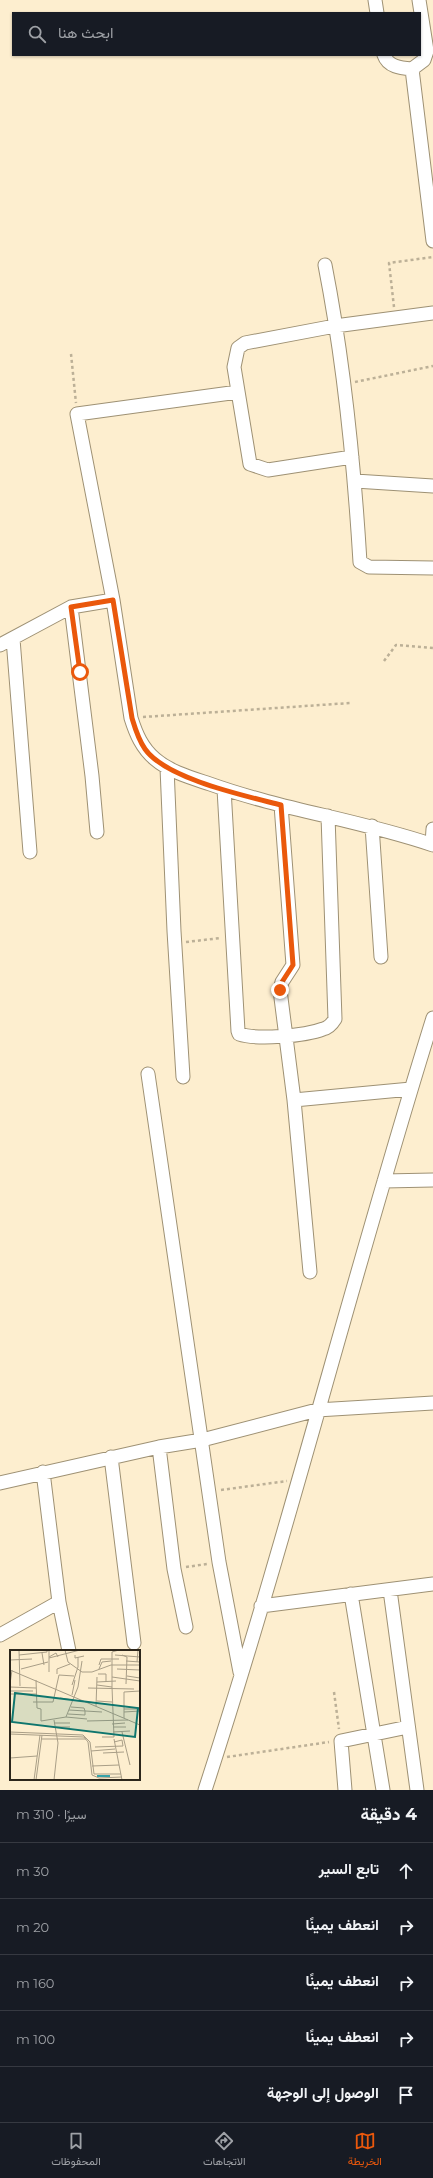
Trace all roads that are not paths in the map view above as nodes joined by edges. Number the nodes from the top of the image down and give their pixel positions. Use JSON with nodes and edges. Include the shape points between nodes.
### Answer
{"nodes":[{"id":1,"x":375,"y":0,"type":"edge"},
{"id":2,"x":419,"y":0,"type":"edge"},
{"id":3,"x":377,"y":12,"type":"edge"},
{"id":4,"x":421,"y":12,"type":"edge"},
{"id":5,"x":421,"y":13,"type":"edge"},
{"id":6,"x":384,"y":56,"type":"edge"},
{"id":7,"x":412,"y":70,"type":"junction"},
{"id":8,"x":433,"y":241,"type":"edge"},
{"id":9,"x":325,"y":264,"type":"dead end"},
{"id":10,"x":433,"y":313,"type":"edge"},
{"id":11,"x":335,"y":326,"type":"junction"},
{"id":12,"x":238,"y":392,"type":"junction"},
{"id":13,"x":352,"y":457,"type":"junction"},
{"id":14,"x":355,"y":481,"type":"junction"},
{"id":15,"x":433,"y":486,"type":"edge"},
{"id":16,"x":433,"y":568,"type":"edge"},
{"id":17,"x":113,"y":600,"type":"junction"},
{"id":18,"x":71,"y":607,"type":"junction"},
{"id":19,"x":13,"y":639,"type":"junction"},
{"id":20,"x":0,"y":645,"type":"edge"},
{"id":21,"x":168,"y":768,"type":"junction"},
{"id":22,"x":224,"y":789,"type":"junction"},
{"id":23,"x":281,"y":805,"type":"junction"},
{"id":24,"x":328,"y":816,"type":"junction"},
{"id":25,"x":372,"y":826,"type":"junction"},
{"id":26,"x":433,"y":829,"type":"edge"},
{"id":27,"x":97,"y":832,"type":"dead end"},
{"id":28,"x":433,"y":845,"type":"edge"},
{"id":29,"x":30,"y":852,"type":"dead end"},
{"id":30,"x":381,"y":957,"type":"dead end"},
{"id":31,"x":433,"y":1018,"type":"edge"},
{"id":32,"x":286,"y":1035,"type":"junction"},
{"id":33,"x":148,"y":1074,"type":"dead end"},
{"id":34,"x":183,"y":1077,"type":"dead end"},
{"id":35,"x":411,"y":1089,"type":"junction"},
{"id":36,"x":294,"y":1100,"type":"junction"},
{"id":37,"x":433,"y":1180,"type":"edge"},
{"id":38,"x":384,"y":1181,"type":"junction"},
{"id":39,"x":310,"y":1272,"type":"dead end"},
{"id":40,"x":433,"y":1403,"type":"edge"},
{"id":41,"x":317,"y":1410,"type":"junction"},
{"id":42,"x":202,"y":1440,"type":"junction"},
{"id":43,"x":159,"y":1447,"type":"junction"},
{"id":44,"x":111,"y":1457,"type":"junction"},
{"id":45,"x":43,"y":1472,"type":"junction"},
{"id":46,"x":0,"y":1483,"type":"edge"},
{"id":47,"x":433,"y":1584,"type":"edge"},
{"id":48,"x":390,"y":1590,"type":"junction"},
{"id":49,"x":351,"y":1594,"type":"junction"},
{"id":50,"x":59,"y":1602,"type":"junction"},
{"id":51,"x":260,"y":1606,"type":"junction"},
{"id":52,"x":186,"y":1627,"type":"dead end"},
{"id":53,"x":0,"y":1635,"type":"edge"},
{"id":54,"x":134,"y":1643,"type":"dead end"},
{"id":55,"x":69,"y":1650,"type":"edge"},
{"id":56,"x":241,"y":1674,"type":"junction"},
{"id":57,"x":408,"y":1727,"type":"junction"},
{"id":58,"x":373,"y":1734,"type":"junction"},
{"id":59,"x":205,"y":1790,"type":"edge"},
{"id":60,"x":345,"y":1790,"type":"edge"},
{"id":61,"x":383,"y":1790,"type":"edge"},
{"id":62,"x":417,"y":1790,"type":"edge"}],
"edges":[{"from":1,"to":3,"type":"street"},
{"from":2,"to":4,"type":"street"},
{"from":5,"to":7,"type":"street","via":[[427,51],[424,60]]},
{"from":6,"to":7,"type":"street","via":[[391,64]]},
{"from":7,"to":8,"type":"street"},
{"from":9,"to":11,"type":"street"},
{"from":10,"to":11,"type":"street"},
{"from":11,"to":12,"type":"street","via":[[245,343],[238,348],[234,367]]},
{"from":11,"to":13,"type":"street"},
{"from":12,"to":13,"type":"street","via":[[250,464],[268,470]]},
{"from":12,"to":17,"type":"street","via":[[77,414]]},
{"from":13,"to":14,"type":"street"},
{"from":14,"to":15,"type":"street"},
{"from":14,"to":16,"type":"street","via":[[360,562],[369,567]]},
{"from":17,"to":18,"type":"street"},
{"from":17,"to":21,"type":"street","via":[[136,734],[145,749]]},
{"from":18,"to":19,"type":"street"},
{"from":18,"to":27,"type":"street"},
{"from":19,"to":20,"type":"street"},
{"from":19,"to":29,"type":"street"},
{"from":21,"to":22,"type":"street"},
{"from":21,"to":34,"type":"street"},
{"from":22,"to":23,"type":"street"},
{"from":22,"to":32,"type":"street","via":[[238,1034],[263,1037]]},
{"from":23,"to":24,"type":"street"},
{"from":23,"to":32,"type":"street","via":[[293,958],[293,965],[280,990]]},
{"from":24,"to":25,"type":"street"},
{"from":24,"to":32,"type":"street","via":[[336,1015],[332,1024],[322,1030]]},
{"from":25,"to":28,"type":"street"},
{"from":25,"to":30,"type":"street"},
{"from":26,"to":28,"type":"street"},
{"from":31,"to":35,"type":"street"},
{"from":32,"to":36,"type":"street"},
{"from":33,"to":42,"type":"street"},
{"from":35,"to":36,"type":"street"},
{"from":35,"to":38,"type":"street"},
{"from":36,"to":39,"type":"street"},
{"from":37,"to":38,"type":"street"},
{"from":38,"to":41,"type":"street"},
{"from":40,"to":41,"type":"street"},
{"from":41,"to":42,"type":"street"},
{"from":41,"to":51,"type":"street"},
{"from":42,"to":43,"type":"street"},
{"from":42,"to":56,"type":"street","via":[[219,1562]]},
{"from":43,"to":44,"type":"street"},
{"from":43,"to":52,"type":"street","via":[[174,1569]]},
{"from":44,"to":45,"type":"street"},
{"from":44,"to":54,"type":"street"},
{"from":45,"to":46,"type":"street"},
{"from":45,"to":50,"type":"street"},
{"from":47,"to":48,"type":"street"},
{"from":48,"to":49,"type":"street"},
{"from":48,"to":57,"type":"street"},
{"from":49,"to":51,"type":"street"},
{"from":49,"to":58,"type":"street"},
{"from":50,"to":53,"type":"street"},
{"from":50,"to":55,"type":"street"},
{"from":51,"to":56,"type":"street"},
{"from":56,"to":59,"type":"street"},
{"from":57,"to":58,"type":"street"},
{"from":57,"to":62,"type":"street"},
{"from":58,"to":60,"type":"street","via":[[336,1742]]},
{"from":58,"to":61,"type":"street"}]}
